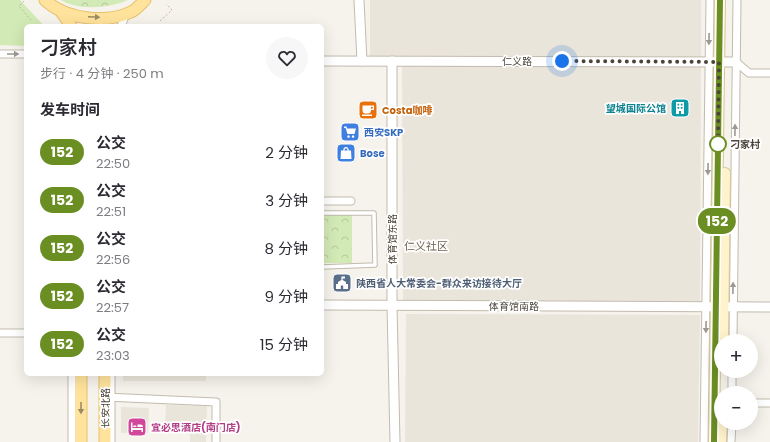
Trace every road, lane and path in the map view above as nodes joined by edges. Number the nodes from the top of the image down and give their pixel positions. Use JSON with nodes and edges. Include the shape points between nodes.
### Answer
{"nodes":[{"id":1,"x":45,"y":0,"type":"edge"},
{"id":2,"x":145,"y":0,"type":"edge"},
{"id":3,"x":359,"y":0,"type":"edge"},
{"id":4,"x":710,"y":0,"type":"edge"},
{"id":5,"x":720,"y":0,"type":"edge"},
{"id":6,"x":726,"y":0,"type":"edge"},
{"id":7,"x":737,"y":0,"type":"edge"},
{"id":8,"x":24,"y":1,"type":"edge"},
{"id":9,"x":166,"y":4,"type":"dead end"},
{"id":10,"x":31,"y":20,"type":"dead end"},
{"id":11,"x":66,"y":20,"type":"edge"},
{"id":12,"x":124,"y":21,"type":"edge"},
{"id":13,"x":160,"y":21,"type":"dead end"},
{"id":14,"x":0,"y":54,"type":"edge"},
{"id":15,"x":24,"y":54,"type":"edge"},
{"id":16,"x":324,"y":61,"type":"edge"},
{"id":17,"x":362,"y":61,"type":"junction"},
{"id":18,"x":392,"y":61,"type":"junction"},
{"id":19,"x":723,"y":62,"type":"junction"},
{"id":20,"x":770,"y":73,"type":"edge"},
{"id":21,"x":324,"y":201,"type":"edge"},
{"id":22,"x":351,"y":201,"type":"dead end"},
{"id":23,"x":324,"y":213,"type":"edge"},
{"id":24,"x":324,"y":266,"type":"edge"},
{"id":25,"x":324,"y":305,"type":"edge"},
{"id":26,"x":392,"y":305,"type":"junction"},
{"id":27,"x":719,"y":307,"type":"junction"},
{"id":28,"x":770,"y":307,"type":"edge"},
{"id":29,"x":0,"y":333,"type":"edge"},
{"id":30,"x":24,"y":333,"type":"edge"},
{"id":31,"x":721,"y":334,"type":"edge"},
{"id":32,"x":729,"y":334,"type":"edge"},
{"id":33,"x":72,"y":376,"type":"edge"},
{"id":34,"x":81,"y":376,"type":"edge"},
{"id":35,"x":105,"y":376,"type":"edge"},
{"id":36,"x":111,"y":376,"type":"edge"},
{"id":37,"x":718,"y":386,"type":"edge"},
{"id":38,"x":108,"y":397,"type":"junction"},
{"id":39,"x":758,"y":403,"type":"edge"},
{"id":40,"x":770,"y":403,"type":"edge"},
{"id":41,"x":715,"y":430,"type":"edge"},
{"id":42,"x":722,"y":430,"type":"edge"},
{"id":43,"x":732,"y":430,"type":"edge"},
{"id":44,"x":72,"y":442,"type":"edge"},
{"id":45,"x":81,"y":442,"type":"edge"},
{"id":46,"x":105,"y":442,"type":"edge"},
{"id":47,"x":110,"y":442,"type":"edge"},
{"id":48,"x":216,"y":442,"type":"edge"},
{"id":49,"x":394,"y":442,"type":"edge"},
{"id":50,"x":704,"y":442,"type":"edge"},
{"id":51,"x":714,"y":442,"type":"edge"},
{"id":52,"x":721,"y":442,"type":"edge"},
{"id":53,"x":731,"y":442,"type":"edge"}],
"edges":[{"from":1,"to":11,"type":"main road"},
{"from":2,"to":12,"type":"main road"},
{"from":3,"to":17,"type":"street"},
{"from":4,"to":19,"type":"street","one_way":true},
{"from":5,"to":19,"type":"main road"},
{"from":6,"to":19,"type":"main road"},
{"from":7,"to":19,"type":"street"},
{"from":8,"to":10,"type":"path","via":[[19,6]]},
{"from":9,"to":13,"type":"path","via":[[172,10]]},
{"from":11,"to":12,"type":"main road","one_way":true,"via":[[73,15],[114,17]]},
{"from":14,"to":15,"type":"street","one_way":true},
{"from":16,"to":17,"type":"street","name":"仁义路"},
{"from":17,"to":18,"type":"street","name":"仁义路"},
{"from":18,"to":19,"type":"street","name":"仁义路"},
{"from":18,"to":26,"type":"street","name":"体育馆东路"},
{"from":19,"to":20,"type":"street","via":[[749,73]]},
{"from":19,"to":27,"type":"main road"},
{"from":19,"to":27,"type":"street","one_way":true},
{"from":21,"to":22,"type":"street"},
{"from":23,"to":24,"type":"lane","via":[[374,213],[375,265]]},
{"from":25,"to":26,"type":"street","name":"体育馆南路"},
{"from":26,"to":27,"type":"street","name":"体育馆南路"},
{"from":26,"to":49,"type":"street","name":"体育馆东路"},
{"from":27,"to":28,"type":"street","name":"体育馆南路"},
{"from":27,"to":31,"type":"main road"},
{"from":27,"to":32,"type":"street"},
{"from":27,"to":37,"type":"main road"},
{"from":27,"to":50,"type":"street","one_way":true},
{"from":29,"to":30,"type":"street"},
{"from":33,"to":44,"type":"street"},
{"from":34,"to":45,"type":"main road","one_way":true},
{"from":35,"to":38,"type":"main road","name":"长安北路"},
{"from":36,"to":38,"type":"street"},
{"from":38,"to":46,"type":"main road","name":"长安北路"},
{"from":38,"to":47,"type":"street"},
{"from":38,"to":48,"type":"street","via":[[216,402]]},
{"from":39,"to":40,"type":"street"},
{"from":41,"to":51,"type":"main road"},
{"from":42,"to":52,"type":"main road"},
{"from":43,"to":53,"type":"street"}]}
